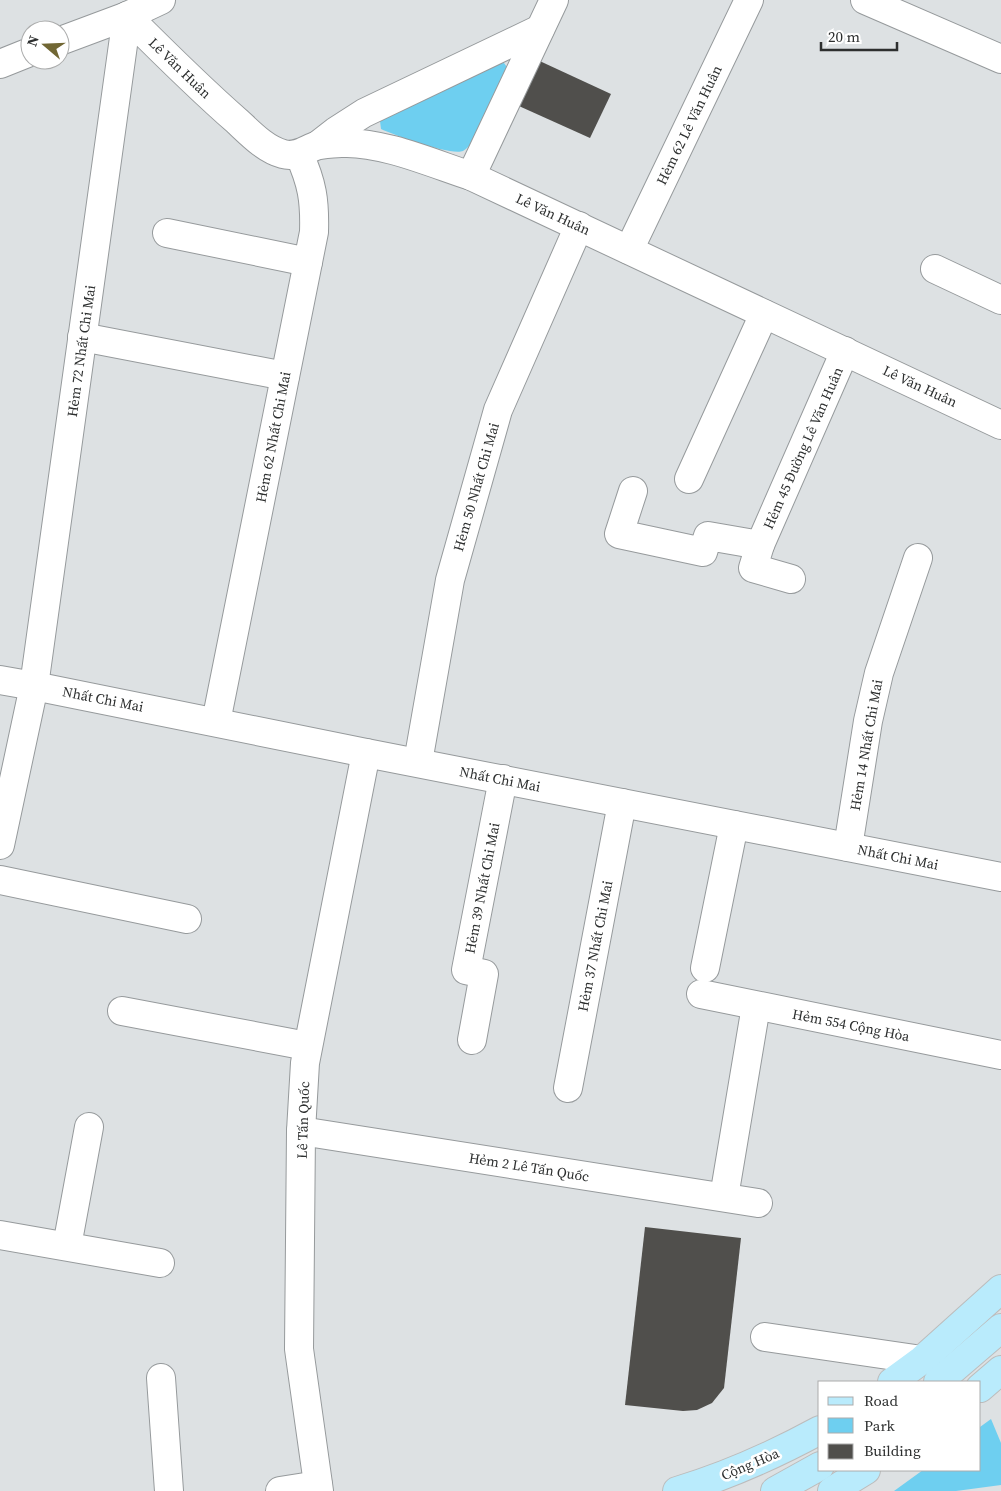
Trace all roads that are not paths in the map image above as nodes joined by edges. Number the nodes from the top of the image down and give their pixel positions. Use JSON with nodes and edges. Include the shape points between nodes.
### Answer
{"nodes":[{"id":1,"x":161,"y":0,"type":"edge"},
{"id":2,"x":554,"y":0,"type":"edge"},
{"id":3,"x":749,"y":0,"type":"edge"},
{"id":4,"x":865,"y":0,"type":"edge"},
{"id":5,"x":127,"y":16,"type":"junction"},
{"id":6,"x":540,"y":29,"type":"junction"},
{"id":7,"x":70,"y":37,"type":"edge"},
{"id":8,"x":20,"y":56,"type":"edge"},
{"id":9,"x":1001,"y":59,"type":"edge"},
{"id":10,"x":0,"y":64,"type":"edge"},
{"id":11,"x":309,"y":150,"type":"junction"},
{"id":12,"x":471,"y":176,"type":"junction"},
{"id":13,"x":579,"y":226,"type":"junction"},
{"id":14,"x":167,"y":233,"type":"dead end"},
{"id":15,"x":629,"y":250,"type":"junction"},
{"id":16,"x":308,"y":262,"type":"junction"},
{"id":17,"x":935,"y":269,"type":"dead end"},
{"id":18,"x":1001,"y":300,"type":"edge"},
{"id":19,"x":764,"y":314,"type":"junction"},
{"id":20,"x":82,"y":337,"type":"junction"},
{"id":21,"x":845,"y":351,"type":"junction"},
{"id":22,"x":285,"y":376,"type":"junction"},
{"id":23,"x":1001,"y":425,"type":"edge"},
{"id":24,"x":689,"y":479,"type":"dead end"},
{"id":25,"x":633,"y":491,"type":"dead end"},
{"id":26,"x":760,"y":545,"type":"junction"},
{"id":27,"x":918,"y":558,"type":"dead end"},
{"id":28,"x":791,"y":579,"type":"dead end"},
{"id":29,"x":0,"y":680,"type":"edge"},
{"id":30,"x":34,"y":686,"type":"junction"},
{"id":31,"x":216,"y":722,"type":"junction"},
{"id":32,"x":366,"y":753,"type":"junction"},
{"id":33,"x":418,"y":762,"type":"junction"},
{"id":34,"x":503,"y":779,"type":"junction"},
{"id":35,"x":622,"y":803,"type":"junction"},
{"id":36,"x":734,"y":824,"type":"junction"},
{"id":37,"x":0,"y":845,"type":"edge"},
{"id":38,"x":848,"y":847,"type":"junction"},
{"id":39,"x":1001,"y":877,"type":"edge"},
{"id":40,"x":0,"y":880,"type":"edge"},
{"id":41,"x":187,"y":919,"type":"dead end"},
{"id":42,"x":756,"y":1006,"type":"junction"},
{"id":43,"x":122,"y":1011,"type":"dead end"},
{"id":44,"x":472,"y":1040,"type":"dead end"},
{"id":45,"x":307,"y":1046,"type":"junction"},
{"id":46,"x":1001,"y":1055,"type":"edge"},
{"id":47,"x":568,"y":1088,"type":"dead end"},
{"id":48,"x":89,"y":1127,"type":"dead end"},
{"id":49,"x":301,"y":1131,"type":"junction"},
{"id":50,"x":724,"y":1197,"type":"junction"},
{"id":51,"x":758,"y":1203,"type":"dead end"},
{"id":52,"x":0,"y":1234,"type":"edge"},
{"id":53,"x":68,"y":1246,"type":"junction"},
{"id":54,"x":160,"y":1262,"type":"dead end"},
{"id":55,"x":1001,"y":1289,"type":"edge"},
{"id":56,"x":1001,"y":1328,"type":"edge"},
{"id":57,"x":765,"y":1337,"type":"dead end"},
{"id":58,"x":922,"y":1360,"type":"junction"},
{"id":59,"x":161,"y":1378,"type":"dead end"},
{"id":60,"x":893,"y":1381,"type":"edge"},
{"id":61,"x":939,"y":1381,"type":"edge"},
{"id":62,"x":818,"y":1431,"type":"edge"},
{"id":63,"x":818,"y":1467,"type":"edge"},
{"id":64,"x":864,"y":1471,"type":"edge"},
{"id":65,"x":319,"y":1488,"type":"edge"},
{"id":66,"x":169,"y":1491,"type":"edge"},
{"id":67,"x":280,"y":1491,"type":"edge"},
{"id":68,"x":677,"y":1491,"type":"edge"},
{"id":69,"x":775,"y":1491,"type":"edge"},
{"id":70,"x":832,"y":1491,"type":"edge"}],
"edges":[{"from":1,"to":5,"type":"street"},
{"from":2,"to":6,"type":"street"},
{"from":3,"to":15,"type":"street","name":"Hẻm 62 Lê Văn Huân"},
{"from":4,"to":9,"type":"street"},
{"from":5,"to":7,"type":"street"},
{"from":5,"to":11,"type":"street","name":"Lê Văn Huân","via":[[262,143],[286,155]]},
{"from":5,"to":20,"type":"street","name":"Hẻm 72 Nhất Chi Mai"},
{"from":6,"to":11,"type":"street","via":[[364,113]]},
{"from":6,"to":12,"type":"street"},
{"from":8,"to":10,"type":"street"},
{"from":11,"to":12,"type":"street","name":"Lê Văn Huân","via":[[344,143],[376,147]]},
{"from":11,"to":16,"type":"street","name":"Hẻm 62 Nhất Chi Mai","via":[[314,232]]},
{"from":12,"to":13,"type":"street","name":"Lê Văn Huân"},
{"from":13,"to":15,"type":"street","name":"Lê Văn Huân"},
{"from":13,"to":33,"type":"street","name":"Hẻm 50 Nhất Chi Mai","via":[[498,410],[450,580]]},
{"from":14,"to":16,"type":"street"},
{"from":15,"to":19,"type":"street","name":"Lê Văn Huân"},
{"from":16,"to":22,"type":"street","name":"Hẻm 62 Nhất Chi Mai"},
{"from":17,"to":18,"type":"street"},
{"from":19,"to":21,"type":"street","name":"Lê Văn Huân"},
{"from":19,"to":24,"type":"street"},
{"from":20,"to":22,"type":"street"},
{"from":20,"to":30,"type":"street","name":"Hẻm 72 Nhất Chi Mai"},
{"from":21,"to":23,"type":"street","name":"Lê Văn Huân"},
{"from":21,"to":26,"type":"street","name":"Hẻm 45 Đường Lê Văn Huân"},
{"from":22,"to":31,"type":"street","name":"Hẻm 62 Nhất Chi Mai"},
{"from":25,"to":26,"type":"street","name":"Hẻm 45 Đường Lê Văn Huân","via":[[619,534],[703,552],[708,536]]},
{"from":26,"to":28,"type":"street","name":"Hẻm 45 Đường Lê Văn Huân","via":[[753,568]]},
{"from":27,"to":38,"type":"street","name":"Hẻm 14 Nhất Chi Mai","via":[[870,711]]},
{"from":29,"to":30,"type":"street","name":"Nhất Chi Mai"},
{"from":30,"to":31,"type":"street","name":"Nhất Chi Mai"},
{"from":30,"to":37,"type":"street","name":"Hẻm 72 Nhất Chi Mai"},
{"from":31,"to":32,"type":"street","name":"Nhất Chi Mai"},
{"from":32,"to":33,"type":"street","name":"Nhất Chi Mai"},
{"from":32,"to":45,"type":"street","name":"Lê Tấn Quốc"},
{"from":33,"to":34,"type":"street","name":"Nhất Chi Mai"},
{"from":34,"to":35,"type":"street","name":"Nhất Chi Mai"},
{"from":34,"to":44,"type":"street","name":"Hẻm 39 Nhất Chi Mai","via":[[466,970],[484,974]]},
{"from":35,"to":36,"type":"street","name":"Nhất Chi Mai"},
{"from":35,"to":47,"type":"street","name":"Hẻm 37 Nhất Chi Mai"},
{"from":36,"to":38,"type":"street","name":"Nhất Chi Mai"},
{"from":36,"to":42,"type":"street","name":"Hẻm 554 Cộng Hòa","via":[[703,981]]},
{"from":38,"to":39,"type":"street","name":"Nhất Chi Mai"},
{"from":40,"to":41,"type":"street"},
{"from":42,"to":46,"type":"street","name":"Hẻm 554 Cộng Hòa"},
{"from":42,"to":50,"type":"street"},
{"from":43,"to":45,"type":"street"},
{"from":45,"to":49,"type":"street","name":"Lê Tấn Quốc"},
{"from":48,"to":53,"type":"street"},
{"from":49,"to":50,"type":"street","name":"Hẻm 2 Lê Tấn Quốc"},
{"from":49,"to":65,"type":"street","name":"Lê Tấn Quốc","via":[[299,1349]]},
{"from":50,"to":51,"type":"street","name":"Hẻm 2 Lê Tấn Quốc"},
{"from":52,"to":53,"type":"street"},
{"from":53,"to":54,"type":"street"},
{"from":55,"to":58,"type":"main road"},
{"from":56,"to":61,"type":"main road"},
{"from":57,"to":58,"type":"street"},
{"from":58,"to":60,"type":"main road"},
{"from":59,"to":66,"type":"street"},
{"from":62,"to":68,"type":"main road","name":"Cộng Hòa","via":[[724,1476]]},
{"from":63,"to":69,"type":"main road"},
{"from":64,"to":70,"type":"main road"},
{"from":65,"to":67,"type":"street"}]}
